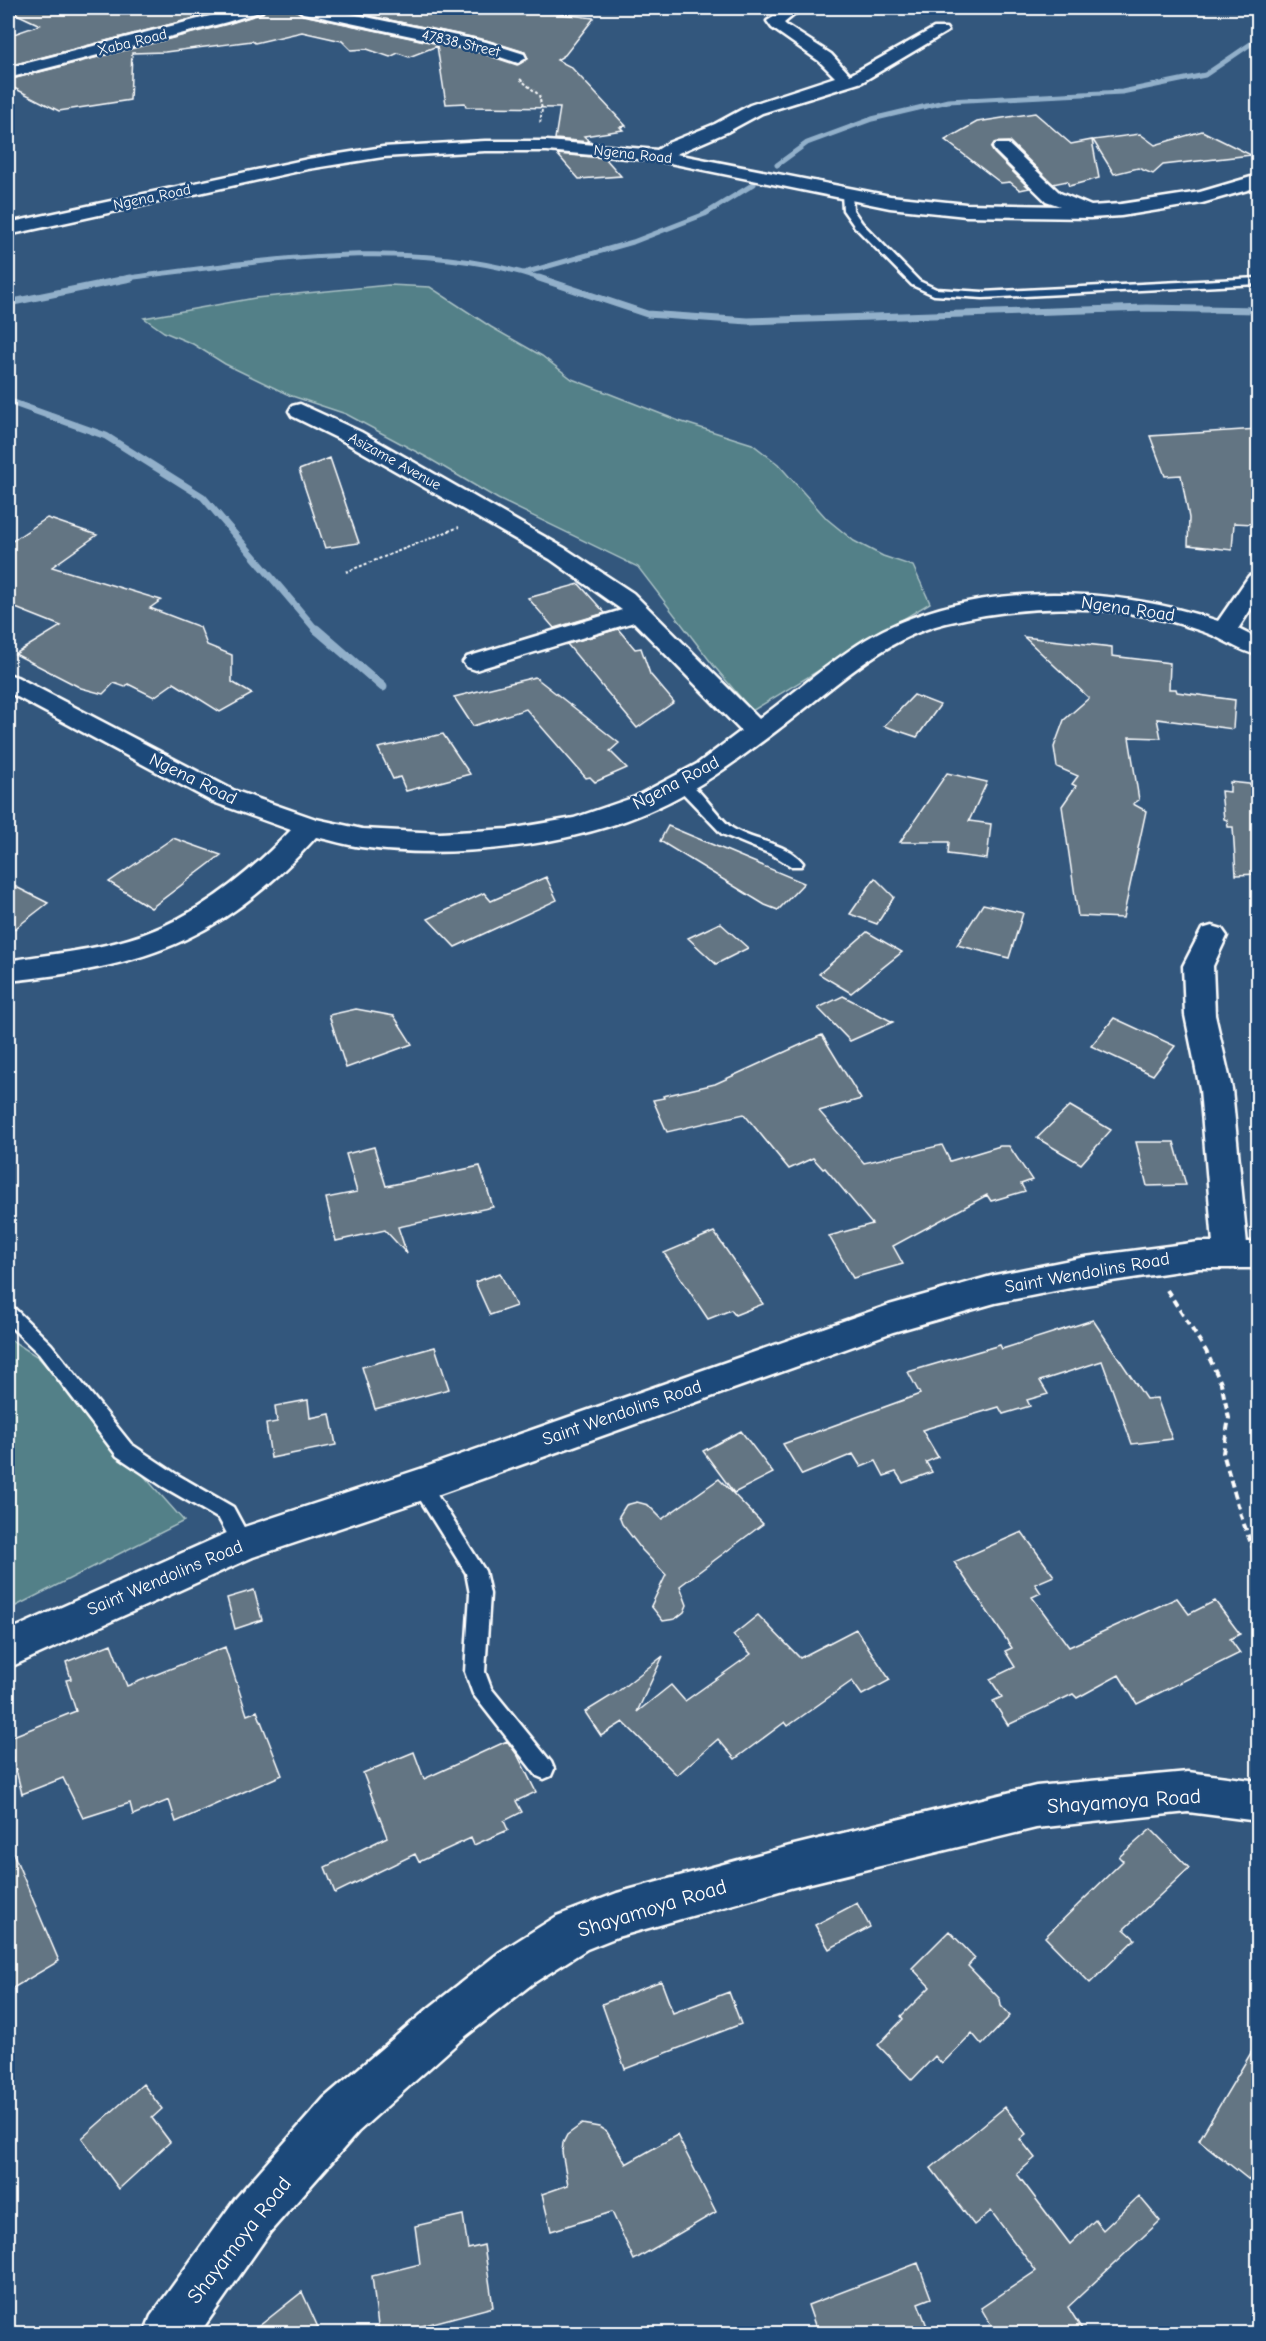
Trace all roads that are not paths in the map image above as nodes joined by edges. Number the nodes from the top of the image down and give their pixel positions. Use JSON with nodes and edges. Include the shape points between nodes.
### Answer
{"nodes":[{"id":1,"x":256,"y":8,"type":"edge"},
{"id":2,"x":303,"y":8,"type":"edge"},
{"id":3,"x":788,"y":14,"type":"dead end"},
{"id":4,"x":940,"y":31,"type":"dead end"},
{"id":5,"x":518,"y":58,"type":"road end"},
{"id":6,"x":8,"y":73,"type":"edge"},
{"id":7,"x":836,"y":84,"type":"junction"},
{"id":8,"x":1002,"y":148,"type":"dead end"},
{"id":9,"x":660,"y":156,"type":"junction"},
{"id":10,"x":1258,"y":181,"type":"edge"},
{"id":11,"x":847,"y":194,"type":"junction"},
{"id":12,"x":1090,"y":212,"type":"junction"},
{"id":13,"x":8,"y":229,"type":"edge"},
{"id":14,"x":1258,"y":281,"type":"edge"},
{"id":15,"x":300,"y":411,"type":"dead end"},
{"id":16,"x":1258,"y":581,"type":"edge"},
{"id":17,"x":638,"y":613,"type":"junction"},
{"id":18,"x":1224,"y":631,"type":"junction"},
{"id":19,"x":1258,"y":648,"type":"edge"},
{"id":20,"x":476,"y":662,"type":"dead end"},
{"id":21,"x":8,"y":682,"type":"edge"},
{"id":22,"x":757,"y":732,"type":"junction"},
{"id":23,"x":681,"y":783,"type":"junction"},
{"id":24,"x":310,"y":827,"type":"junction"},
{"id":25,"x":796,"y":863,"type":"dead end"},
{"id":26,"x":1212,"y":936,"type":"dead end"},
{"id":27,"x":8,"y":970,"type":"edge"},
{"id":28,"x":1245,"y":1255,"type":"edge"},
{"id":29,"x":8,"y":1313,"type":"edge"},
{"id":30,"x":420,"y":1485,"type":"junction"},
{"id":31,"x":243,"y":1544,"type":"junction"},
{"id":32,"x":8,"y":1650,"type":"edge"},
{"id":33,"x":544,"y":1769,"type":"dead end"},
{"id":34,"x":1258,"y":1801,"type":"edge"},
{"id":35,"x":169,"y":2334,"type":"edge"}],
"edges":[{"from":1,"to":6,"type":"street","name":"Xaba Road"},
{"from":2,"to":5,"type":"street","name":"47838 Street","via":[[486,47]]},
{"from":3,"to":7,"type":"street","via":[[775,21],[778,27],[840,71],[844,79]]},
{"from":4,"to":7,"type":"street","via":[[855,78]]},
{"from":7,"to":9,"type":"street","via":[[756,109]]},
{"from":8,"to":12,"type":"street","via":[[1053,197]]},
{"from":9,"to":11,"type":"street","name":"Ngena Road"},
{"from":9,"to":13,"type":"street","name":"Ngena Road","via":[[535,145],[383,152],[308,164]]},
{"from":10,"to":12,"type":"street","name":"Ngena Road","via":[[1202,198]]},
{"from":11,"to":12,"type":"street","name":"Ngena Road","via":[[966,210]]},
{"from":11,"to":14,"type":"lane","via":[[849,211],[910,279],[952,295]]},
{"from":15,"to":17,"type":"street","name":"Asizame Avenue","via":[[353,437],[568,560],[624,598]]},
{"from":16,"to":18,"type":"street"},
{"from":17,"to":20,"type":"street"},
{"from":17,"to":22,"type":"street","name":"Asizame Avenue"},
{"from":18,"to":19,"type":"street","name":"Ngena Road"},
{"from":18,"to":22,"type":"street","name":"Ngena Road","via":[[1133,606],[1073,601],[1007,603],[938,617],[873,646]]},
{"from":21,"to":24,"type":"street","name":"Ngena Road","via":[[223,796]]},
{"from":22,"to":23,"type":"street","name":"Ngena Road","via":[[707,770]]},
{"from":23,"to":24,"type":"street","name":"Ngena Road","via":[[645,803],[578,826],[509,837],[440,842],[362,837]]},
{"from":23,"to":25,"type":"lane","via":[[713,820],[729,832]]},
{"from":24,"to":27,"type":"street","via":[[210,914],[176,933],[84,959]]},
{"from":26,"to":28,"type":"street","via":[[1198,966],[1200,1015]]},
{"from":28,"to":30,"type":"street","name":"Saint Wendolins Road","via":[[1199,1255],[995,1289],[889,1320]]},
{"from":29,"to":31,"type":"lane","via":[[45,1349],[124,1450],[226,1513]]},
{"from":30,"to":31,"type":"street","name":"Saint Wendolins Road"},
{"from":30,"to":33,"type":"lane","via":[[475,1571],[480,1594],[475,1672],[483,1694]]},
{"from":31,"to":32,"type":"street","name":"Saint Wendolins Road"},
{"from":34,"to":35,"type":"street","name":"Shayamoya Road","via":[[1188,1792],[1036,1807],[790,1867],[617,1915],[573,1932],[516,1968],[446,2023],[341,2115],[253,2215]]}]}
